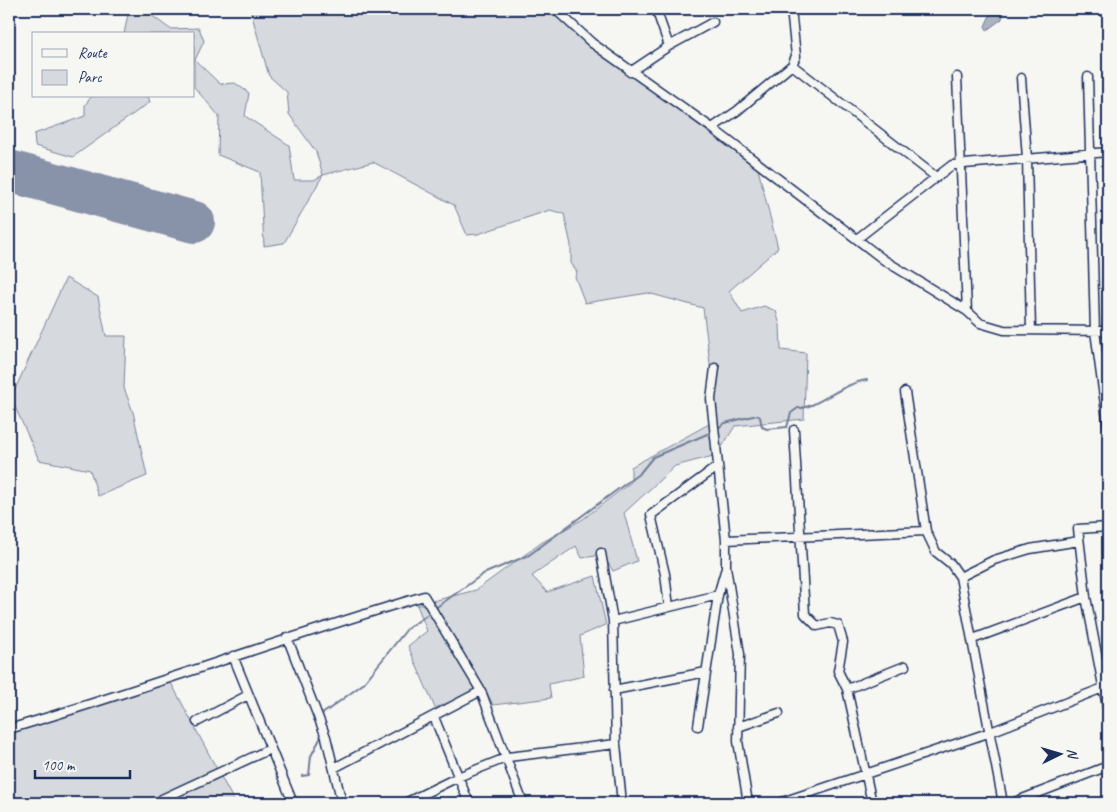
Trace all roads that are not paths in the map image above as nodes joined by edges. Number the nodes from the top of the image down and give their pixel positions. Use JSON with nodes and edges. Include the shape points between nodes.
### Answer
{"nodes":[{"id":1,"x":555,"y":9,"type":"edge"},
{"id":2,"x":656,"y":9,"type":"edge"},
{"id":3,"x":791,"y":9,"type":"edge"},
{"id":4,"x":713,"y":22,"type":"dead end"},
{"id":5,"x":668,"y":46,"type":"junction"},
{"id":6,"x":792,"y":65,"type":"junction"},
{"id":7,"x":630,"y":72,"type":"junction"},
{"id":8,"x":957,"y":76,"type":"dead end"},
{"id":9,"x":1088,"y":77,"type":"dead end"},
{"id":10,"x":1020,"y":78,"type":"dead end"},
{"id":11,"x":712,"y":128,"type":"junction"},
{"id":12,"x":1108,"y":152,"type":"edge"},
{"id":13,"x":1090,"y":154,"type":"junction"},
{"id":14,"x":1027,"y":158,"type":"junction"},
{"id":15,"x":960,"y":163,"type":"junction"},
{"id":16,"x":936,"y":177,"type":"junction"},
{"id":17,"x":858,"y":238,"type":"junction"},
{"id":18,"x":967,"y":312,"type":"junction"},
{"id":19,"x":1031,"y":330,"type":"junction"},
{"id":20,"x":1095,"y":331,"type":"junction"},
{"id":21,"x":1108,"y":331,"type":"edge"},
{"id":22,"x":714,"y":368,"type":"dead end"},
{"id":23,"x":905,"y":392,"type":"dead end"},
{"id":24,"x":1108,"y":427,"type":"edge"},
{"id":25,"x":794,"y":430,"type":"dead end"},
{"id":26,"x":718,"y":466,"type":"junction"},
{"id":27,"x":1108,"y":527,"type":"edge"},
{"id":28,"x":926,"y":531,"type":"junction"},
{"id":29,"x":799,"y":538,"type":"junction"},
{"id":30,"x":726,"y":540,"type":"junction"},
{"id":31,"x":1079,"y":541,"type":"junction"},
{"id":32,"x":601,"y":553,"type":"dead end"},
{"id":33,"x":726,"y":567,"type":"junction"},
{"id":34,"x":960,"y":577,"type":"junction"},
{"id":35,"x":718,"y":595,"type":"junction"},
{"id":36,"x":1086,"y":597,"type":"junction"},
{"id":37,"x":669,"y":607,"type":"junction"},
{"id":38,"x":613,"y":621,"type":"junction"},
{"id":39,"x":287,"y":637,"type":"junction"},
{"id":40,"x":973,"y":638,"type":"junction"},
{"id":41,"x":233,"y":656,"type":"junction"},
{"id":42,"x":905,"y":666,"type":"dead end"},
{"id":43,"x":706,"y":672,"type":"junction"},
{"id":44,"x":1106,"y":687,"type":"edge"},
{"id":45,"x":847,"y":689,"type":"junction"},
{"id":46,"x":614,"y":690,"type":"junction"},
{"id":47,"x":481,"y":691,"type":"junction"},
{"id":48,"x":248,"y":695,"type":"junction"},
{"id":49,"x":1108,"y":712,"type":"edge"},
{"id":50,"x":779,"y":713,"type":"dead end"},
{"id":51,"x":434,"y":717,"type":"junction"},
{"id":52,"x":197,"y":722,"type":"dead end"},
{"id":53,"x":698,"y":726,"type":"dead end"},
{"id":54,"x":738,"y":727,"type":"junction"},
{"id":55,"x":9,"y":729,"type":"edge"},
{"id":56,"x":988,"y":733,"type":"junction"},
{"id":57,"x":616,"y":744,"type":"junction"},
{"id":58,"x":270,"y":749,"type":"junction"},
{"id":59,"x":508,"y":757,"type":"junction"},
{"id":60,"x":1108,"y":766,"type":"edge"},
{"id":61,"x":334,"y":768,"type":"junction"},
{"id":62,"x":866,"y":775,"type":"junction"},
{"id":63,"x":458,"y":777,"type":"junction"},
{"id":64,"x":162,"y":799,"type":"dead end"},
{"id":65,"x":293,"y":803,"type":"edge"},
{"id":66,"x":342,"y":803,"type":"edge"},
{"id":67,"x":405,"y":803,"type":"edge"},
{"id":68,"x":469,"y":803,"type":"edge"},
{"id":69,"x":524,"y":803,"type":"edge"},
{"id":70,"x":622,"y":803,"type":"edge"},
{"id":71,"x":748,"y":803,"type":"edge"},
{"id":72,"x":779,"y":803,"type":"edge"},
{"id":73,"x":872,"y":803,"type":"edge"},
{"id":74,"x":1003,"y":803,"type":"edge"},
{"id":75,"x":1012,"y":803,"type":"edge"}],
"edges":[{"from":1,"to":7,"type":"street"},
{"from":2,"to":5,"type":"street"},
{"from":3,"to":6,"type":"street","via":[[796,56]]},
{"from":4,"to":5,"type":"street"},
{"from":5,"to":7,"type":"street"},
{"from":6,"to":11,"type":"street"},
{"from":6,"to":16,"type":"street"},
{"from":7,"to":11,"type":"street"},
{"from":8,"to":15,"type":"street"},
{"from":9,"to":13,"type":"street"},
{"from":10,"to":14,"type":"street"},
{"from":11,"to":17,"type":"street"},
{"from":12,"to":13,"type":"street"},
{"from":13,"to":14,"type":"street"},
{"from":13,"to":20,"type":"street"},
{"from":14,"to":15,"type":"street"},
{"from":14,"to":19,"type":"street"},
{"from":15,"to":16,"type":"street"},
{"from":15,"to":18,"type":"street"},
{"from":16,"to":17,"type":"street"},
{"from":17,"to":18,"type":"street","via":[[884,260]]},
{"from":18,"to":19,"type":"street","via":[[980,323],[1004,330]]},
{"from":19,"to":20,"type":"street"},
{"from":20,"to":21,"type":"street"},
{"from":20,"to":24,"type":"street"},
{"from":22,"to":26,"type":"street","via":[[711,399]]},
{"from":23,"to":28,"type":"street"},
{"from":25,"to":29,"type":"street"},
{"from":26,"to":30,"type":"street"},
{"from":26,"to":37,"type":"street","via":[[651,515]]},
{"from":27,"to":31,"type":"street","via":[[1078,529]]},
{"from":28,"to":29,"type":"street"},
{"from":28,"to":34,"type":"street","via":[[936,552],[951,564]]},
{"from":29,"to":30,"type":"street"},
{"from":29,"to":45,"type":"street","via":[[805,614],[817,626],[838,625],[843,642],[838,671]]},
{"from":30,"to":33,"type":"street"},
{"from":31,"to":34,"type":"street","via":[[1030,549],[994,560]]},
{"from":31,"to":36,"type":"street"},
{"from":32,"to":38,"type":"street"},
{"from":33,"to":35,"type":"street"},
{"from":33,"to":54,"type":"street","via":[[740,654]]},
{"from":34,"to":40,"type":"street"},
{"from":35,"to":37,"type":"street"},
{"from":35,"to":43,"type":"street"},
{"from":36,"to":40,"type":"street"},
{"from":36,"to":44,"type":"street"},
{"from":37,"to":38,"type":"street"},
{"from":38,"to":46,"type":"street"},
{"from":39,"to":41,"type":"street"},
{"from":39,"to":47,"type":"street","via":[[424,596]]},
{"from":39,"to":61,"type":"street","via":[[326,737]]},
{"from":40,"to":56,"type":"street"},
{"from":41,"to":48,"type":"street"},
{"from":41,"to":55,"type":"street","via":[[82,708]]},
{"from":42,"to":45,"type":"street"},
{"from":43,"to":46,"type":"street"},
{"from":43,"to":53,"type":"street"},
{"from":44,"to":49,"type":"street"},
{"from":44,"to":56,"type":"street"},
{"from":45,"to":62,"type":"street"},
{"from":46,"to":57,"type":"street"},
{"from":47,"to":51,"type":"street"},
{"from":47,"to":59,"type":"street"},
{"from":48,"to":52,"type":"street"},
{"from":48,"to":58,"type":"street"},
{"from":50,"to":54,"type":"street"},
{"from":51,"to":61,"type":"street"},
{"from":51,"to":63,"type":"street"},
{"from":54,"to":71,"type":"street"},
{"from":56,"to":62,"type":"street"},
{"from":56,"to":74,"type":"street"},
{"from":57,"to":59,"type":"street"},
{"from":57,"to":70,"type":"street"},
{"from":58,"to":64,"type":"street"},
{"from":58,"to":65,"type":"street"},
{"from":59,"to":63,"type":"street"},
{"from":59,"to":69,"type":"street"},
{"from":60,"to":75,"type":"street"},
{"from":61,"to":66,"type":"street"},
{"from":62,"to":72,"type":"street"},
{"from":62,"to":73,"type":"street"},
{"from":63,"to":67,"type":"street"},
{"from":63,"to":68,"type":"street"}]}
